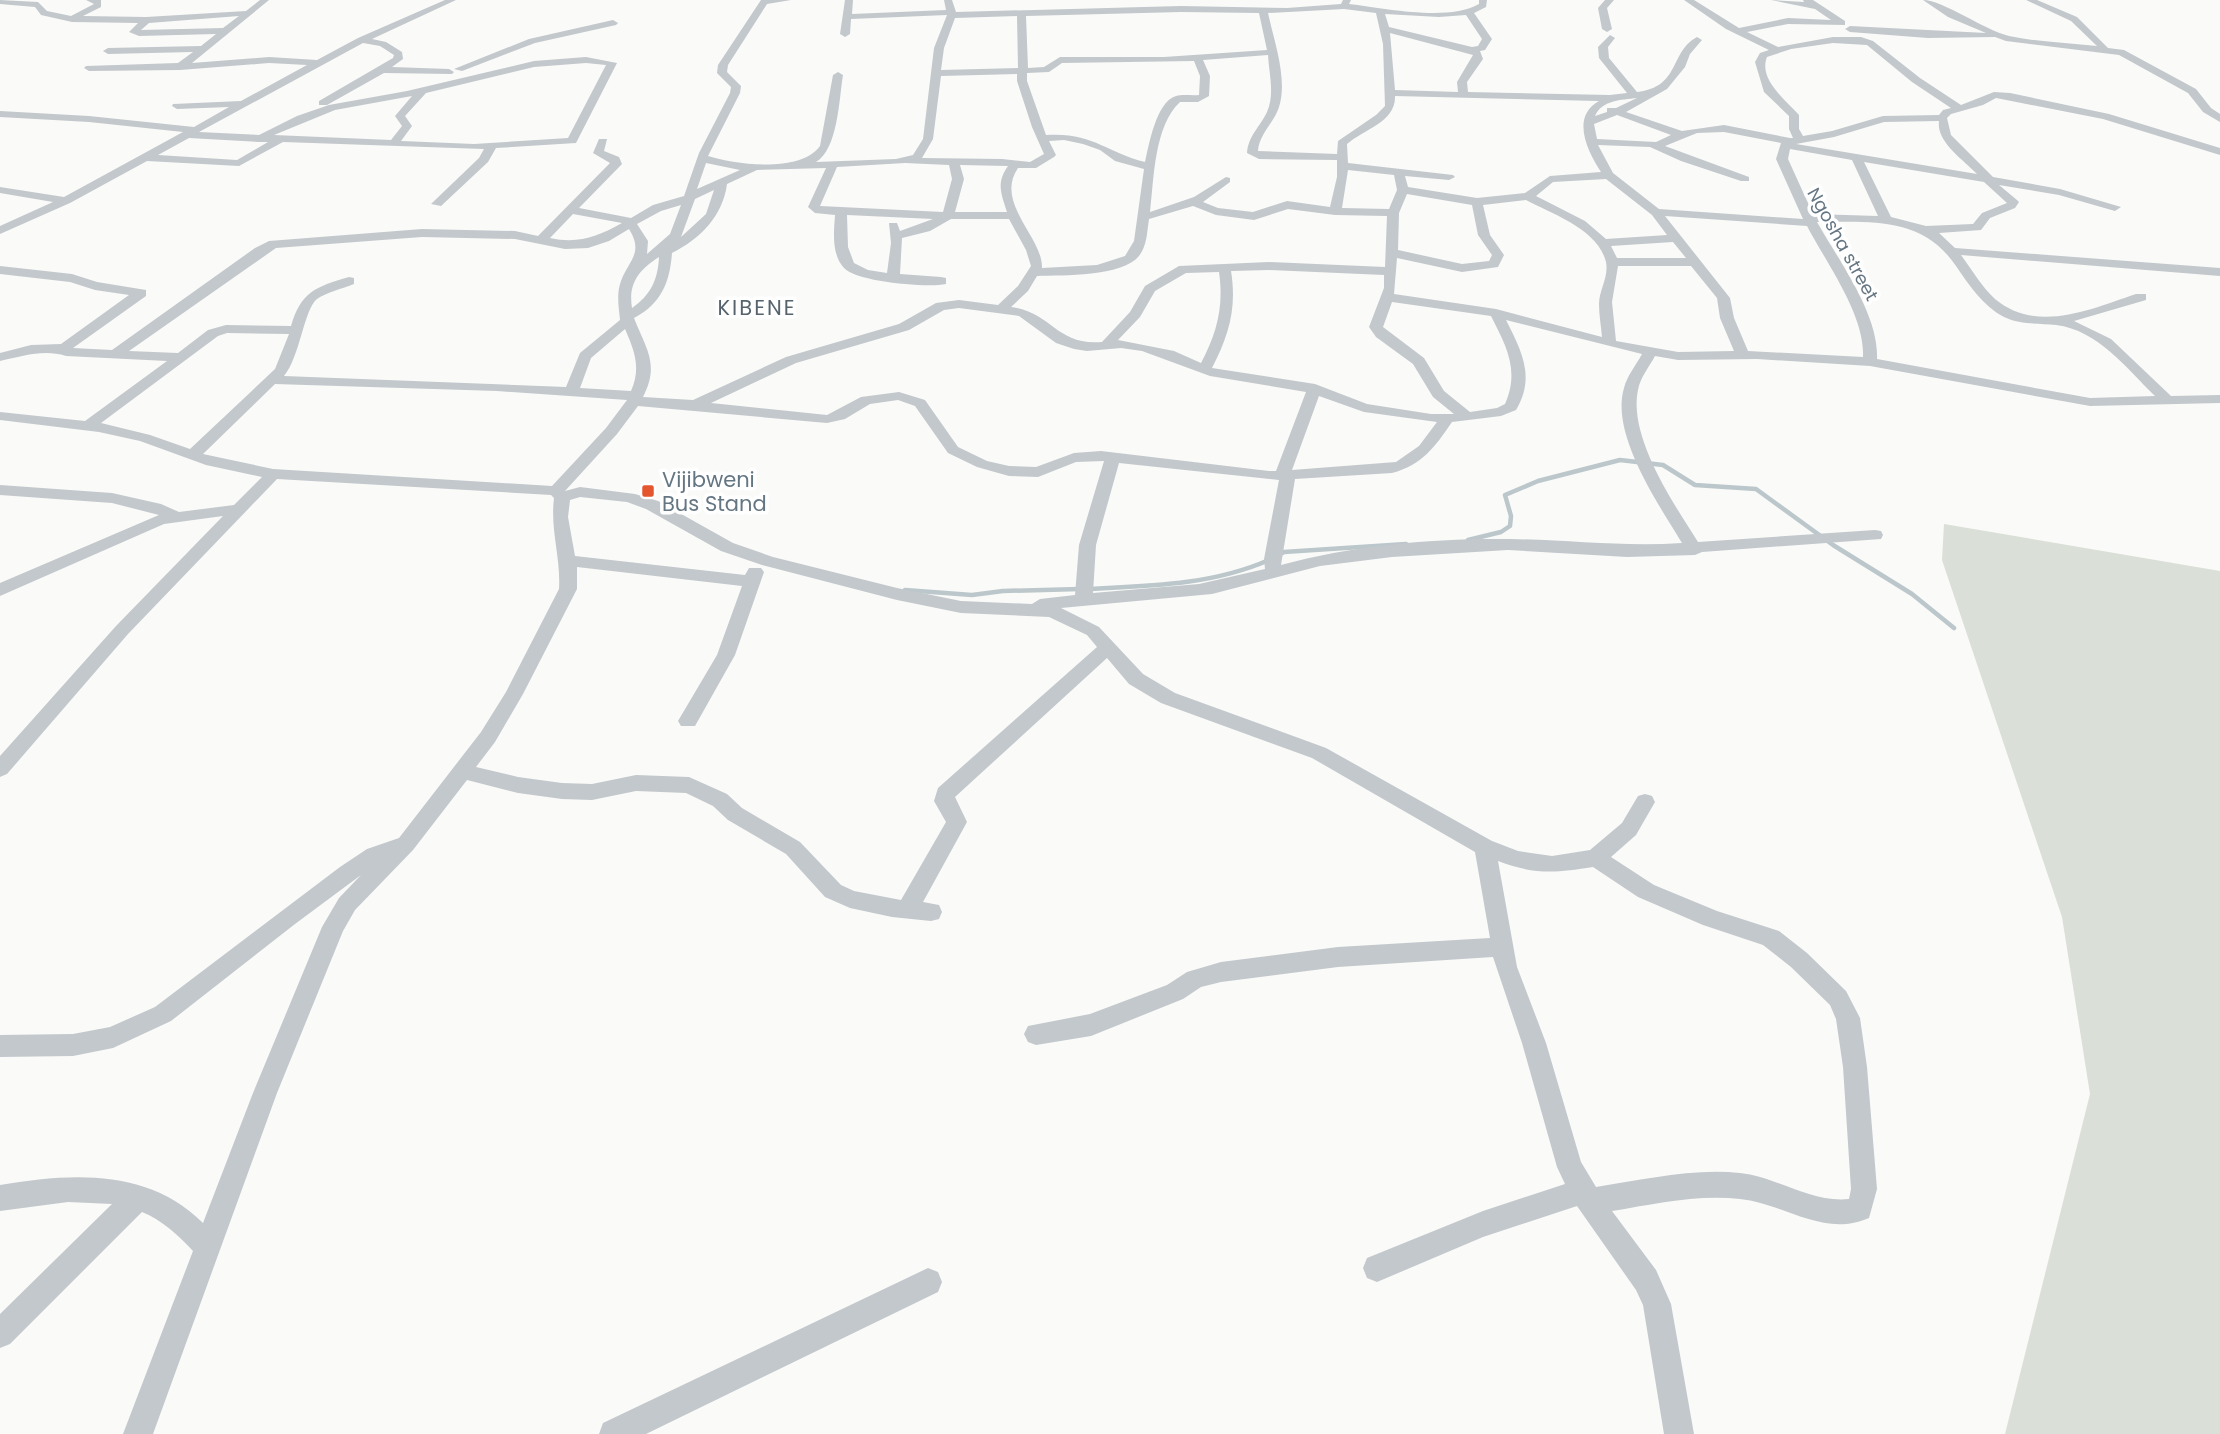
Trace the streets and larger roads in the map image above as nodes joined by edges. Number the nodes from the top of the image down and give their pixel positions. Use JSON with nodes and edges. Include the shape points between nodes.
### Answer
{"nodes":[{"id":1,"x":90,"y":0,"type":"edge"},
{"id":2,"x":265,"y":0,"type":"edge"},
{"id":3,"x":452,"y":0,"type":"edge"},
{"id":4,"x":787,"y":0,"type":"edge"},
{"id":5,"x":849,"y":0,"type":"edge"},
{"id":6,"x":948,"y":0,"type":"edge"},
{"id":7,"x":1095,"y":0,"type":"edge"},
{"id":8,"x":1483,"y":0,"type":"edge"},
{"id":9,"x":1610,"y":0,"type":"edge"},
{"id":10,"x":1688,"y":0,"type":"edge"},
{"id":11,"x":1775,"y":0,"type":"edge"},
{"id":12,"x":1807,"y":0,"type":"edge"},
{"id":13,"x":1927,"y":0,"type":"edge"},
{"id":14,"x":2031,"y":0,"type":"edge"},
{"id":15,"x":0,"y":1,"type":"edge"},
{"id":16,"x":764,"y":1,"type":"edge"},
{"id":17,"x":1345,"y":3,"type":"edge"},
{"id":18,"x":1818,"y":7,"type":"junction"},
{"id":19,"x":1172,"y":9,"type":"junction"},
{"id":20,"x":1380,"y":10,"type":"junction"},
{"id":21,"x":1263,"y":11,"type":"junction"},
{"id":22,"x":1021,"y":12,"type":"junction"},
{"id":23,"x":1469,"y":12,"type":"junction"},
{"id":24,"x":250,"y":13,"type":"junction"},
{"id":25,"x":952,"y":14,"type":"junction"},
{"id":26,"x":847,"y":17,"type":"junction"},
{"id":27,"x":72,"y":19,"type":"junction"},
{"id":28,"x":146,"y":20,"type":"junction"},
{"id":29,"x":612,"y":23,"type":"dead end"},
{"id":30,"x":1845,"y":26,"type":"junction"},
{"id":31,"x":1385,"y":29,"type":"junction"},
{"id":32,"x":227,"y":31,"type":"junction"},
{"id":33,"x":1738,"y":31,"type":"junction"},
{"id":34,"x":845,"y":34,"type":"dead end"},
{"id":35,"x":2006,"y":37,"type":"junction"},
{"id":36,"x":1857,"y":39,"type":"junction"},
{"id":37,"x":361,"y":40,"type":"junction"},
{"id":38,"x":1697,"y":40,"type":"dead end"},
{"id":39,"x":2104,"y":48,"type":"junction"},
{"id":40,"x":201,"y":49,"type":"junction"},
{"id":41,"x":1775,"y":49,"type":"junction"},
{"id":42,"x":1472,"y":50,"type":"junction"},
{"id":43,"x":108,"y":51,"type":"dead end"},
{"id":44,"x":1272,"y":52,"type":"junction"},
{"id":45,"x":1197,"y":56,"type":"junction"},
{"id":46,"x":319,"y":63,"type":"junction"},
{"id":47,"x":180,"y":67,"type":"junction"},
{"id":48,"x":89,"y":68,"type":"dead end"},
{"id":49,"x":382,"y":70,"type":"junction"},
{"id":50,"x":1021,"y":70,"type":"junction"},
{"id":51,"x":449,"y":72,"type":"junction"},
{"id":52,"x":936,"y":73,"type":"junction"},
{"id":53,"x":838,"y":75,"type":"dead end"},
{"id":54,"x":424,"y":90,"type":"junction"},
{"id":55,"x":1390,"y":93,"type":"junction"},
{"id":56,"x":1463,"y":94,"type":"junction"},
{"id":57,"x":1644,"y":95,"type":"junction"},
{"id":58,"x":1611,"y":98,"type":"junction"},
{"id":59,"x":244,"y":104,"type":"junction"},
{"id":60,"x":177,"y":106,"type":"dead end"},
{"id":61,"x":1597,"y":106,"type":"junction"},
{"id":62,"x":1959,"y":108,"type":"junction"},
{"id":63,"x":1617,"y":112,"type":"junction"},
{"id":64,"x":0,"y":114,"type":"edge"},
{"id":65,"x":1942,"y":118,"type":"junction"},
{"id":66,"x":2220,"y":119,"type":"edge"},
{"id":67,"x":289,"y":122,"type":"junction"},
{"id":68,"x":1590,"y":122,"type":"junction"},
{"id":69,"x":189,"y":133,"type":"junction"},
{"id":70,"x":1677,"y":133,"type":"junction"},
{"id":71,"x":1042,"y":138,"type":"junction"},
{"id":72,"x":259,"y":139,"type":"junction"},
{"id":73,"x":279,"y":139,"type":"junction"},
{"id":74,"x":603,"y":141,"type":"dead end"},
{"id":75,"x":395,"y":142,"type":"junction"},
{"id":76,"x":1592,"y":142,"type":"junction"},
{"id":77,"x":1792,"y":142,"type":"junction"},
{"id":78,"x":492,"y":145,"type":"junction"},
{"id":79,"x":1658,"y":145,"type":"junction"},
{"id":80,"x":2220,"y":152,"type":"edge"},
{"id":81,"x":1856,"y":156,"type":"junction"},
{"id":82,"x":144,"y":158,"type":"junction"},
{"id":83,"x":702,"y":158,"type":"junction"},
{"id":84,"x":909,"y":161,"type":"junction"},
{"id":85,"x":1341,"y":161,"type":"junction"},
{"id":86,"x":954,"y":162,"type":"junction"},
{"id":87,"x":803,"y":164,"type":"junction"},
{"id":88,"x":833,"y":164,"type":"junction"},
{"id":89,"x":1015,"y":164,"type":"junction"},
{"id":90,"x":1150,"y":166,"type":"junction"},
{"id":91,"x":755,"y":167,"type":"junction"},
{"id":92,"x":1399,"y":173,"type":"junction"},
{"id":93,"x":1609,"y":175,"type":"junction"},
{"id":94,"x":1449,"y":177,"type":"dead end"},
{"id":95,"x":1745,"y":179,"type":"dead end"},
{"id":96,"x":1226,"y":180,"type":"dead end"},
{"id":97,"x":1987,"y":180,"type":"junction"},
{"id":98,"x":721,"y":183,"type":"junction"},
{"id":99,"x":2042,"y":189,"type":"junction"},
{"id":100,"x":0,"y":190,"type":"edge"},
{"id":101,"x":1403,"y":190,"type":"junction"},
{"id":102,"x":1528,"y":196,"type":"junction"},
{"id":103,"x":690,"y":198,"type":"junction"},
{"id":104,"x":66,"y":201,"type":"junction"},
{"id":105,"x":1193,"y":202,"type":"junction"},
{"id":106,"x":1477,"y":202,"type":"junction"},
{"id":107,"x":2014,"y":202,"type":"junction"},
{"id":108,"x":437,"y":204,"type":"dead end"},
{"id":109,"x":2115,"y":207,"type":"dead end"},
{"id":110,"x":570,"y":208,"type":"junction"},
{"id":111,"x":1335,"y":211,"type":"junction"},
{"id":112,"x":841,"y":212,"type":"junction"},
{"id":113,"x":1656,"y":212,"type":"junction"},
{"id":114,"x":1393,"y":213,"type":"junction"},
{"id":115,"x":884,"y":214,"type":"junction"},
{"id":116,"x":1014,"y":215,"type":"junction"},
{"id":117,"x":947,"y":216,"type":"junction"},
{"id":118,"x":1144,"y":217,"type":"junction"},
{"id":119,"x":1809,"y":220,"type":"junction"},
{"id":120,"x":630,"y":222,"type":"junction"},
{"id":121,"x":1887,"y":222,"type":"junction"},
{"id":122,"x":0,"y":230,"type":"edge"},
{"id":123,"x":1924,"y":230,"type":"junction"},
{"id":124,"x":896,"y":236,"type":"junction"},
{"id":125,"x":1674,"y":238,"type":"junction"},
{"id":126,"x":542,"y":239,"type":"junction"},
{"id":127,"x":1604,"y":243,"type":"junction"},
{"id":128,"x":1952,"y":251,"type":"junction"},
{"id":129,"x":666,"y":253,"type":"junction"},
{"id":130,"x":1392,"y":253,"type":"junction"},
{"id":131,"x":1612,"y":262,"type":"junction"},
{"id":132,"x":1692,"y":262,"type":"junction"},
{"id":133,"x":1224,"y":266,"type":"junction"},
{"id":134,"x":637,"y":267,"type":"junction"},
{"id":135,"x":0,"y":270,"type":"edge"},
{"id":136,"x":1391,"y":271,"type":"junction"},
{"id":137,"x":1035,"y":272,"type":"junction"},
{"id":138,"x":2220,"y":272,"type":"edge"},
{"id":139,"x":893,"y":277,"type":"junction"},
{"id":140,"x":349,"y":281,"type":"dead end"},
{"id":141,"x":941,"y":281,"type":"dead end"},
{"id":142,"x":1386,"y":297,"type":"junction"},
{"id":143,"x":2141,"y":297,"type":"dead end"},
{"id":144,"x":1002,"y":308,"type":"junction"},
{"id":145,"x":1496,"y":313,"type":"junction"},
{"id":146,"x":626,"y":319,"type":"junction"},
{"id":147,"x":2053,"y":321,"type":"junction"},
{"id":148,"x":298,"y":330,"type":"junction"},
{"id":149,"x":1609,"y":343,"type":"junction"},
{"id":150,"x":1106,"y":345,"type":"junction"},
{"id":151,"x":64,"y":348,"type":"junction"},
{"id":152,"x":1650,"y":352,"type":"junction"},
{"id":153,"x":114,"y":354,"type":"junction"},
{"id":154,"x":1743,"y":355,"type":"junction"},
{"id":155,"x":0,"y":357,"type":"edge"},
{"id":156,"x":181,"y":357,"type":"junction"},
{"id":157,"x":1870,"y":362,"type":"junction"},
{"id":158,"x":1204,"y":370,"type":"junction"},
{"id":159,"x":274,"y":380,"type":"junction"},
{"id":160,"x":1315,"y":388,"type":"junction"},
{"id":161,"x":572,"y":391,"type":"junction"},
{"id":162,"x":635,"y":399,"type":"junction"},
{"id":163,"x":2220,"y":399,"type":"edge"},
{"id":164,"x":2167,"y":401,"type":"junction"},
{"id":165,"x":695,"y":405,"type":"junction"},
{"id":166,"x":1465,"y":415,"type":"junction"},
{"id":167,"x":0,"y":416,"type":"edge"},
{"id":168,"x":1447,"y":419,"type":"junction"},
{"id":169,"x":89,"y":425,"type":"junction"},
{"id":170,"x":192,"y":456,"type":"junction"},
{"id":171,"x":1113,"y":457,"type":"junction"},
{"id":172,"x":273,"y":474,"type":"junction"},
{"id":173,"x":1285,"y":475,"type":"junction"},
{"id":174,"x":0,"y":490,"type":"edge"},
{"id":175,"x":559,"y":494,"type":"junction"},
{"id":176,"x":236,"y":510,"type":"junction"},
{"id":177,"x":176,"y":516,"type":"junction"},
{"id":178,"x":1874,"y":535,"type":"dead end"},
{"id":179,"x":1695,"y":550,"type":"junction"},
{"id":180,"x":760,"y":558,"type":"junction"},
{"id":181,"x":565,"y":561,"type":"junction"},
{"id":182,"x":1274,"y":573,"type":"junction"},
{"id":183,"x":751,"y":581,"type":"junction"},
{"id":184,"x":0,"y":590,"type":"edge"},
{"id":185,"x":1084,"y":599,"type":"junction"},
{"id":186,"x":1018,"y":608,"type":"junction"},
{"id":187,"x":1108,"y":647,"type":"junction"},
{"id":188,"x":688,"y":721,"type":"dead end"},
{"id":189,"x":0,"y":769,"type":"edge"},
{"id":190,"x":463,"y":771,"type":"junction"},
{"id":191,"x":1645,"y":802,"type":"dead end"},
{"id":192,"x":406,"y":844,"type":"junction"},
{"id":193,"x":1485,"y":847,"type":"junction"},
{"id":194,"x":1596,"y":858,"type":"junction"},
{"id":195,"x":907,"y":909,"type":"junction"},
{"id":196,"x":931,"y":912,"type":"dead end"},
{"id":197,"x":1502,"y":947,"type":"junction"},
{"id":198,"x":1036,"y":1034,"type":"dead end"},
{"id":199,"x":0,"y":1046,"type":"edge"},
{"id":200,"x":1586,"y":1196,"type":"junction"},
{"id":201,"x":138,"y":1197,"type":"junction"},
{"id":202,"x":0,"y":1198,"type":"edge"},
{"id":203,"x":208,"y":1247,"type":"junction"},
{"id":204,"x":1377,"y":1268,"type":"dead end"},
{"id":205,"x":928,"y":1282,"type":"dead end"},
{"id":206,"x":0,"y":1334,"type":"edge"},
{"id":207,"x":138,"y":1434,"type":"edge"},
{"id":208,"x":614,"y":1434,"type":"edge"},
{"id":209,"x":1679,"y":1434,"type":"edge"}],
"edges":[{"from":1,"to":27,"type":"street","via":[[98,5]]},
{"from":2,"to":24,"type":"street"},
{"from":3,"to":37,"type":"street"},
{"from":4,"to":16,"type":"street"},
{"from":5,"to":26,"type":"street"},
{"from":6,"to":25,"type":"street"},
{"from":7,"to":19,"type":"street"},
{"from":8,"to":23,"type":"street","via":[[1481,8]]},
{"from":9,"to":57,"type":"street","via":[[1602,8],[1609,34],[1604,58]]},
{"from":10,"to":33,"type":"street"},
{"from":11,"to":18,"type":"street"},
{"from":12,"to":18,"type":"street"},
{"from":13,"to":35,"type":"street"},
{"from":14,"to":39,"type":"street","via":[[2074,19]]},
{"from":15,"to":27,"type":"street","via":[[38,5],[44,13]]},
{"from":16,"to":83,"type":"street","via":[[723,65],[722,73],[736,86],[735,93]]},
{"from":17,"to":20,"type":"street"},
{"from":17,"to":21,"type":"street","via":[[1315,10]]},
{"from":18,"to":30,"type":"street"},
{"from":19,"to":21,"type":"street"},
{"from":19,"to":22,"type":"street"},
{"from":20,"to":23,"type":"street"},
{"from":20,"to":31,"type":"street"},
{"from":21,"to":44,"type":"street"},
{"from":22,"to":25,"type":"street"},
{"from":22,"to":50,"type":"street"},
{"from":23,"to":42,"type":"street","via":[[1487,39],[1482,48]]},
{"from":24,"to":28,"type":"street"},
{"from":24,"to":32,"type":"street"},
{"from":25,"to":26,"type":"street"},
{"from":25,"to":52,"type":"street","via":[[939,48]]},
{"from":26,"to":34,"type":"street"},
{"from":27,"to":28,"type":"street"},
{"from":28,"to":32,"type":"street","via":[[134,32]]},
{"from":29,"to":51,"type":"street","via":[[532,41]]},
{"from":30,"to":33,"type":"street","via":[[1788,21]]},
{"from":30,"to":35,"type":"street","via":[[1937,36]]},
{"from":30,"to":36,"type":"street"},
{"from":31,"to":42,"type":"street"},
{"from":31,"to":55,"type":"street"},
{"from":32,"to":40,"type":"street"},
{"from":33,"to":41,"type":"street"},
{"from":35,"to":39,"type":"street"},
{"from":36,"to":41,"type":"street"},
{"from":36,"to":62,"type":"street","via":[[1870,43]]},
{"from":37,"to":46,"type":"street"},
{"from":37,"to":49,"type":"street","via":[[383,44],[399,54]]},
{"from":38,"to":57,"type":"street","via":[[1663,87]]},
{"from":39,"to":66,"type":"street","via":[[2129,55],[2183,85]]},
{"from":40,"to":43,"type":"street"},
{"from":40,"to":47,"type":"street"},
{"from":41,"to":77,"type":"street","name":"Ngosha street","via":[[1763,55],[1761,66],[1769,92],[1794,115]]},
{"from":42,"to":56,"type":"street","via":[[1478,59],[1462,82]]},
{"from":44,"to":45,"type":"street"},
{"from":44,"to":85,"type":"street","via":[[1275,103],[1252,153]]},
{"from":45,"to":50,"type":"street","via":[[1060,60],[1049,69]]},
{"from":45,"to":90,"type":"street","via":[[1205,76],[1204,96],[1171,102]]},
{"from":46,"to":47,"type":"street","via":[[269,60]]},
{"from":46,"to":59,"type":"street"},
{"from":47,"to":48,"type":"street"},
{"from":49,"to":51,"type":"street"},
{"from":49,"to":67,"type":"street"},
{"from":50,"to":52,"type":"street"},
{"from":50,"to":71,"type":"street"},
{"from":51,"to":54,"type":"street"},
{"from":52,"to":84,"type":"street","via":[[928,139]]},
{"from":53,"to":87,"type":"street","via":[[825,146]]},
{"from":54,"to":67,"type":"street","via":[[342,105]]},
{"from":54,"to":75,"type":"street","via":[[400,116],[407,126]]},
{"from":54,"to":78,"type":"street","via":[[542,62],[612,63],[572,141]]},
{"from":55,"to":56,"type":"street"},
{"from":55,"to":85,"type":"street","via":[[1387,111],[1342,143]]},
{"from":56,"to":58,"type":"street"},
{"from":57,"to":58,"type":"street"},
{"from":57,"to":63,"type":"street"},
{"from":57,"to":70,"type":"street","via":[[1652,114]]},
{"from":58,"to":61,"type":"street"},
{"from":59,"to":60,"type":"street"},
{"from":59,"to":69,"type":"street"},
{"from":61,"to":63,"type":"street"},
{"from":61,"to":68,"type":"street"},
{"from":62,"to":65,"type":"street"},
{"from":62,"to":80,"type":"street","via":[[1994,95],[2038,100]]},
{"from":63,"to":68,"type":"street"},
{"from":63,"to":70,"type":"street"},
{"from":64,"to":69,"type":"street","via":[[89,119]]},
{"from":65,"to":77,"type":"street","via":[[1883,119]]},
{"from":65,"to":97,"type":"street","via":[[1947,137]]},
{"from":67,"to":72,"type":"street"},
{"from":68,"to":76,"type":"street"},
{"from":69,"to":72,"type":"street"},
{"from":69,"to":82,"type":"street"},
{"from":70,"to":77,"type":"street","via":[[1731,128]]},
{"from":70,"to":79,"type":"street"},
{"from":71,"to":89,"type":"street","via":[[1050,152],[1047,159],[1032,166]]},
{"from":71,"to":90,"type":"street","via":[[1086,141],[1119,159]]},
{"from":72,"to":73,"type":"street"},
{"from":73,"to":75,"type":"street"},
{"from":73,"to":82,"type":"street","via":[[239,163]]},
{"from":74,"to":110,"type":"street","via":[[598,153],[615,159],[616,164]]},
{"from":75,"to":78,"type":"street"},
{"from":76,"to":79,"type":"street"},
{"from":76,"to":93,"type":"street"},
{"from":77,"to":81,"type":"street"},
{"from":77,"to":119,"type":"street","name":"Ngosha street","via":[[1782,159]]},
{"from":78,"to":108,"type":"street","via":[[484,160]]},
{"from":79,"to":95,"type":"street"},
{"from":81,"to":97,"type":"street"},
{"from":81,"to":121,"type":"street"},
{"from":82,"to":104,"type":"street"},
{"from":83,"to":91,"type":"street"},
{"from":83,"to":103,"type":"street"},
{"from":84,"to":86,"type":"street"},
{"from":84,"to":88,"type":"street"},
{"from":85,"to":92,"type":"street"},
{"from":85,"to":111,"type":"street","via":[[1341,194]]},
{"from":86,"to":89,"type":"street"},
{"from":86,"to":117,"type":"street","via":[[958,179]]},
{"from":87,"to":88,"type":"street"},
{"from":87,"to":91,"type":"street"},
{"from":88,"to":112,"type":"street","via":[[814,207]]},
{"from":89,"to":116,"type":"street","via":[[1005,183]]},
{"from":90,"to":118,"type":"street"},
{"from":91,"to":98,"type":"street"},
{"from":92,"to":94,"type":"street"},
{"from":92,"to":101,"type":"street"},
{"from":93,"to":102,"type":"street","via":[[1550,179]]},
{"from":93,"to":113,"type":"street"},
{"from":96,"to":105,"type":"street"},
{"from":97,"to":99,"type":"street"},
{"from":97,"to":107,"type":"street"},
{"from":98,"to":103,"type":"street"},
{"from":98,"to":129,"type":"street","via":[[721,193],[704,227]]},
{"from":99,"to":107,"type":"street"},
{"from":99,"to":109,"type":"street"},
{"from":100,"to":104,"type":"street"},
{"from":101,"to":106,"type":"street"},
{"from":101,"to":114,"type":"street"},
{"from":102,"to":106,"type":"street"},
{"from":102,"to":127,"type":"street","via":[[1581,224]]},
{"from":103,"to":120,"type":"street"},
{"from":103,"to":134,"type":"street","via":[[677,234]]},
{"from":104,"to":122,"type":"street"},
{"from":105,"to":111,"type":"street","via":[[1216,211],[1254,216],[1287,205]]},
{"from":105,"to":118,"type":"street"},
{"from":106,"to":130,"type":"street","via":[[1484,235],[1498,255],[1494,264],[1462,268]]},
{"from":107,"to":123,"type":"street","via":[[1987,214],[1977,227]]},
{"from":110,"to":120,"type":"street"},
{"from":110,"to":126,"type":"street"},
{"from":111,"to":114,"type":"street"},
{"from":112,"to":115,"type":"street"},
{"from":112,"to":139,"type":"street","via":[[841,245],[849,266]]},
{"from":113,"to":119,"type":"street"},
{"from":113,"to":125,"type":"street"},
{"from":114,"to":130,"type":"street"},
{"from":115,"to":117,"type":"street"},
{"from":115,"to":124,"type":"street"},
{"from":116,"to":117,"type":"street"},
{"from":116,"to":137,"type":"street","via":[[1022,239],[1036,259]]},
{"from":117,"to":124,"type":"street","via":[[926,228]]},
{"from":118,"to":137,"type":"street","via":[[1136,253],[1128,260]]},
{"from":119,"to":121,"type":"street"},
{"from":119,"to":157,"type":"street","name":"Ngosha street","via":[[1864,319],[1871,340]]},
{"from":120,"to":126,"type":"street","via":[[588,244]]},
{"from":120,"to":134,"type":"street","via":[[642,242]]},
{"from":121,"to":123,"type":"street"},
{"from":123,"to":128,"type":"street"},
{"from":124,"to":139,"type":"street"},
{"from":125,"to":127,"type":"street"},
{"from":125,"to":132,"type":"street"},
{"from":126,"to":153,"type":"street","via":[[422,233],[272,244]]},
{"from":127,"to":131,"type":"street"},
{"from":128,"to":138,"type":"street"},
{"from":128,"to":147,"type":"street","via":[[1995,308],[2027,321]]},
{"from":129,"to":134,"type":"street"},
{"from":129,"to":146,"type":"street","via":[[659,292]]},
{"from":130,"to":136,"type":"street"},
{"from":131,"to":132,"type":"street"},
{"from":131,"to":149,"type":"street","via":[[1605,302]]},
{"from":132,"to":154,"type":"street","via":[[1723,298]]},
{"from":133,"to":136,"type":"street"},
{"from":133,"to":150,"type":"street","via":[[1184,269],[1159,281]]},
{"from":133,"to":158,"type":"street","via":[[1230,296],[1223,335]]},
{"from":134,"to":146,"type":"street","via":[[625,291]]},
{"from":135,"to":151,"type":"street","via":[[72,278],[141,293]]},
{"from":136,"to":142,"type":"street"},
{"from":137,"to":144,"type":"street"},
{"from":139,"to":141,"type":"street"},
{"from":140,"to":148,"type":"street","via":[[304,304]]},
{"from":142,"to":145,"type":"street"},
{"from":142,"to":166,"type":"street","via":[[1378,330],[1419,360],[1438,394]]},
{"from":143,"to":147,"type":"street"},
{"from":144,"to":150,"type":"street","via":[[1033,317],[1069,344]]},
{"from":144,"to":165,"type":"street","via":[[946,305],[904,327],[763,371]]},
{"from":145,"to":149,"type":"street"},
{"from":145,"to":166,"type":"street","via":[[1518,357],[1518,390],[1511,407],[1501,412]]},
{"from":146,"to":161,"type":"street","via":[[586,356]]},
{"from":146,"to":162,"type":"street","via":[[646,365]]},
{"from":147,"to":164,"type":"street","via":[[2083,327],[2102,337]]},
{"from":148,"to":156,"type":"street","via":[[221,330]]},
{"from":148,"to":159,"type":"street"},
{"from":149,"to":152,"type":"street"},
{"from":150,"to":158,"type":"street","via":[[1143,347]]},
{"from":151,"to":153,"type":"street","via":[[66,352]]},
{"from":151,"to":155,"type":"street","via":[[31,349]]},
{"from":152,"to":154,"type":"street"},
{"from":152,"to":179,"type":"street","via":[[1630,391],[1634,431],[1665,502]]},
{"from":153,"to":156,"type":"street"},
{"from":154,"to":157,"type":"street"},
{"from":156,"to":169,"type":"street"},
{"from":157,"to":164,"type":"street","via":[[2064,399]]},
{"from":158,"to":160,"type":"street"},
{"from":159,"to":161,"type":"street"},
{"from":159,"to":170,"type":"street"},
{"from":160,"to":168,"type":"street","via":[[1364,408]]},
{"from":160,"to":173,"type":"street"},
{"from":161,"to":162,"type":"street"},
{"from":162,"to":165,"type":"street"},
{"from":162,"to":175,"type":"street"},
{"from":163,"to":164,"type":"street"},
{"from":165,"to":171,"type":"street","via":[[827,419],[866,400],[899,396],[920,403],[953,450],[1009,471],[1038,472],[1082,456]]},
{"from":166,"to":168,"type":"street"},
{"from":167,"to":169,"type":"street"},
{"from":168,"to":173,"type":"street","via":[[1406,466]]},
{"from":169,"to":170,"type":"street","via":[[145,438]]},
{"from":170,"to":172,"type":"street"},
{"from":171,"to":173,"type":"street"},
{"from":171,"to":185,"type":"street","via":[[1086,545]]},
{"from":172,"to":175,"type":"street"},
{"from":172,"to":176,"type":"street"},
{"from":173,"to":182,"type":"street","via":[[1272,559]]},
{"from":174,"to":177,"type":"street","via":[[102,497],[159,508]]},
{"from":175,"to":180,"type":"street","via":[[629,497],[727,547]]},
{"from":175,"to":181,"type":"street"},
{"from":176,"to":177,"type":"street"},
{"from":176,"to":189,"type":"street"},
{"from":177,"to":184,"type":"street"},
{"from":178,"to":179,"type":"street"},
{"from":179,"to":182,"type":"street","via":[[1613,552],[1486,545],[1353,557]]},
{"from":180,"to":183,"type":"street"},
{"from":180,"to":186,"type":"street","via":[[940,604]]},
{"from":181,"to":183,"type":"street"},
{"from":181,"to":190,"type":"street","via":[[570,580],[555,616],[504,710]]},
{"from":182,"to":185,"type":"street","via":[[1196,591]]},
{"from":183,"to":188,"type":"street","via":[[726,655]]},
{"from":185,"to":186,"type":"street"},
{"from":186,"to":187,"type":"street","via":[[1051,611],[1075,620]]},
{"from":187,"to":193,"type":"street","via":[[1136,679],[1168,698],[1319,753]]},
{"from":187,"to":195,"type":"street","via":[[945,794],[944,801],[957,822]]},
{"from":190,"to":192,"type":"street"},
{"from":190,"to":195,"type":"street","via":[[562,791],[592,792],[636,783],[689,785],[793,848],[833,891],[861,902]]},
{"from":191,"to":194,"type":"street","via":[[1629,829]]},
{"from":192,"to":199,"type":"street","via":[[375,855],[348,873],[163,1014],[113,1037],[73,1045]]},
{"from":192,"to":203,"type":"street","via":[[347,904],[333,927]]},
{"from":193,"to":194,"type":"street","via":[[1552,865]]},
{"from":193,"to":197,"type":"street"},
{"from":194,"to":200,"type":"street","via":[[1646,891],[1771,938],[1838,998],[1849,1018],[1864,1189],[1860,1209],[1850,1213],[1740,1186]]},
{"from":195,"to":196,"type":"street"},
{"from":197,"to":198,"type":"street","via":[[1338,957],[1221,972],[1091,1025]]},
{"from":197,"to":200,"type":"street","via":[[1570,1167]]},
{"from":200,"to":204,"type":"street","via":[[1483,1224]]},
{"from":200,"to":209,"type":"street","via":[[1646,1280],[1657,1304]]},
{"from":201,"to":202,"type":"street","via":[[96,1188]]},
{"from":201,"to":203,"type":"street","via":[[176,1217]]},
{"from":201,"to":206,"type":"street"},
{"from":203,"to":207,"type":"street"},
{"from":205,"to":208,"type":"street"}]}
